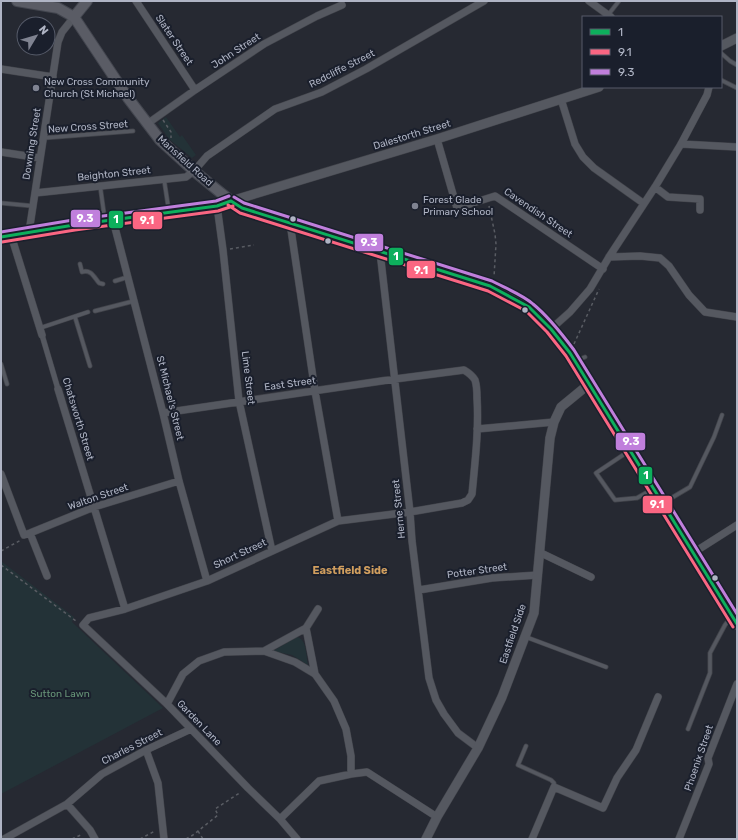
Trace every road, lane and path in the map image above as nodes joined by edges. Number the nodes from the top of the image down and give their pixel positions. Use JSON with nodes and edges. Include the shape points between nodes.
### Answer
{"nodes":[{"id":1,"x":16,"y":1,"type":"edge"},
{"id":2,"x":87,"y":1,"type":"edge"},
{"id":3,"x":136,"y":1,"type":"edge"},
{"id":4,"x":484,"y":1,"type":"edge"},
{"id":5,"x":589,"y":1,"type":"edge"},
{"id":6,"x":619,"y":1,"type":"edge"},
{"id":7,"x":342,"y":5,"type":"dead end"},
{"id":8,"x":610,"y":16,"type":"edge"},
{"id":9,"x":74,"y":17,"type":"junction"},
{"id":10,"x":736,"y":39,"type":"edge"},
{"id":11,"x":722,"y":46,"type":"edge"},
{"id":12,"x":722,"y":54,"type":"edge"},
{"id":13,"x":737,"y":65,"type":"edge"},
{"id":14,"x":1,"y":68,"type":"edge"},
{"id":15,"x":53,"y":77,"type":"junction"},
{"id":16,"x":722,"y":80,"type":"edge"},
{"id":17,"x":596,"y":88,"type":"edge"},
{"id":18,"x":709,"y":88,"type":"edge"},
{"id":19,"x":737,"y":88,"type":"edge"},
{"id":20,"x":195,"y":90,"type":"junction"},
{"id":21,"x":561,"y":99,"type":"junction"},
{"id":22,"x":159,"y":116,"type":"junction"},
{"id":23,"x":148,"y":124,"type":"junction"},
{"id":24,"x":133,"y":131,"type":"dead end"},
{"id":25,"x":43,"y":138,"type":"junction"},
{"id":26,"x":437,"y":139,"type":"junction"},
{"id":27,"x":681,"y":144,"type":"junction"},
{"id":28,"x":737,"y":146,"type":"edge"},
{"id":29,"x":170,"y":150,"type":"junction"},
{"id":30,"x":1,"y":152,"type":"edge"},
{"id":31,"x":40,"y":158,"type":"junction"},
{"id":32,"x":194,"y":171,"type":"junction"},
{"id":33,"x":164,"y":179,"type":"junction"},
{"id":34,"x":100,"y":185,"type":"junction"},
{"id":35,"x":654,"y":187,"type":"junction"},
{"id":36,"x":35,"y":193,"type":"junction"},
{"id":37,"x":487,"y":199,"type":"junction"},
{"id":38,"x":231,"y":201,"type":"junction"},
{"id":39,"x":1,"y":203,"type":"edge"},
{"id":40,"x":644,"y":203,"type":"junction"},
{"id":41,"x":33,"y":206,"type":"junction"},
{"id":42,"x":217,"y":206,"type":"junction"},
{"id":43,"x":700,"y":210,"type":"dead end"},
{"id":44,"x":169,"y":212,"type":"junction"},
{"id":45,"x":113,"y":220,"type":"junction"},
{"id":46,"x":105,"y":221,"type":"junction"},
{"id":47,"x":290,"y":223,"type":"junction"},
{"id":48,"x":29,"y":232,"type":"junction"},
{"id":49,"x":11,"y":235,"type":"junction"},
{"id":50,"x":1,"y":237,"type":"edge"},
{"id":51,"x":254,"y":245,"type":"dead end"},
{"id":52,"x":223,"y":250,"type":"junction"},
{"id":53,"x":380,"y":252,"type":"junction"},
{"id":54,"x":609,"y":257,"type":"junction"},
{"id":55,"x":80,"y":264,"type":"dead end"},
{"id":56,"x":603,"y":268,"type":"junction"},
{"id":57,"x":128,"y":278,"type":"junction"},
{"id":58,"x":115,"y":281,"type":"dead end"},
{"id":59,"x":103,"y":284,"type":"dead end"},
{"id":60,"x":601,"y":285,"type":"dead end"},
{"id":61,"x":490,"y":286,"type":"junction"},
{"id":62,"x":134,"y":301,"type":"junction"},
{"id":63,"x":95,"y":311,"type":"dead end"},
{"id":64,"x":88,"y":312,"type":"dead end"},
{"id":65,"x":75,"y":317,"type":"junction"},
{"id":66,"x":737,"y":317,"type":"edge"},
{"id":67,"x":551,"y":329,"type":"junction"},
{"id":68,"x":41,"y":331,"type":"junction"},
{"id":69,"x":570,"y":353,"type":"junction"},
{"id":70,"x":1,"y":364,"type":"edge"},
{"id":71,"x":90,"y":366,"type":"dead end"},
{"id":72,"x":395,"y":379,"type":"junction"},
{"id":73,"x":7,"y":384,"type":"dead end"},
{"id":74,"x":589,"y":384,"type":"junction"},
{"id":75,"x":58,"y":389,"type":"joint"},
{"id":76,"x":315,"y":391,"type":"junction"},
{"id":77,"x":240,"y":401,"type":"junction"},
{"id":78,"x":163,"y":413,"type":"junction"},
{"id":79,"x":722,"y":415,"type":"dead end"},
{"id":80,"x":554,"y":422,"type":"junction"},
{"id":81,"x":477,"y":429,"type":"junction"},
{"id":82,"x":630,"y":450,"type":"junction"},
{"id":83,"x":1,"y":474,"type":"edge"},
{"id":84,"x":180,"y":481,"type":"junction"},
{"id":85,"x":654,"y":489,"type":"junction"},
{"id":86,"x":662,"y":503,"type":"junction"},
{"id":87,"x":94,"y":507,"type":"junction"},
{"id":88,"x":410,"y":512,"type":"junction"},
{"id":89,"x":338,"y":521,"type":"junction"},
{"id":90,"x":737,"y":525,"type":"edge"},
{"id":91,"x":27,"y":534,"type":"junction"},
{"id":92,"x":1,"y":551,"type":"edge"},
{"id":93,"x":272,"y":551,"type":"junction"},
{"id":94,"x":539,"y":552,"type":"junction"},
{"id":95,"x":693,"y":553,"type":"junction"},
{"id":96,"x":1,"y":565,"type":"edge"},
{"id":97,"x":538,"y":575,"type":"junction"},
{"id":98,"x":47,"y":576,"type":"dead end"},
{"id":99,"x":592,"y":577,"type":"dead end"},
{"id":100,"x":207,"y":581,"type":"junction"},
{"id":101,"x":419,"y":590,"type":"junction"},
{"id":102,"x":124,"y":609,"type":"junction"},
{"id":103,"x":318,"y":609,"type":"dead end"},
{"id":104,"x":734,"y":620,"type":"edge"},
{"id":105,"x":83,"y":625,"type":"junction"},
{"id":106,"x":306,"y":628,"type":"junction"},
{"id":107,"x":525,"y":637,"type":"junction"},
{"id":108,"x":264,"y":651,"type":"junction"},
{"id":109,"x":606,"y":667,"type":"dead end"},
{"id":110,"x":315,"y":674,"type":"junction"},
{"id":111,"x":737,"y":684,"type":"edge"},
{"id":112,"x":658,"y":697,"type":"dead end"},
{"id":113,"x":167,"y":704,"type":"junction"},
{"id":114,"x":191,"y":729,"type":"junction"},
{"id":115,"x":688,"y":730,"type":"dead end"},
{"id":116,"x":526,"y":746,"type":"dead end"},
{"id":117,"x":478,"y":748,"type":"junction"},
{"id":118,"x":146,"y":750,"type":"junction"},
{"id":119,"x":350,"y":774,"type":"junction"},
{"id":120,"x":554,"y":787,"type":"junction"},
{"id":121,"x":248,"y":788,"type":"junction"},
{"id":122,"x":67,"y":804,"type":"junction"},
{"id":123,"x":438,"y":817,"type":"junction"},
{"id":124,"x":280,"y":819,"type":"junction"},
{"id":125,"x":162,"y":827,"type":"junction"},
{"id":126,"x":90,"y":830,"type":"junction"},
{"id":127,"x":198,"y":831,"type":"junction"},
{"id":128,"x":4,"y":839,"type":"edge"},
{"id":129,"x":72,"y":839,"type":"edge"},
{"id":130,"x":95,"y":839,"type":"edge"},
{"id":131,"x":140,"y":839,"type":"edge"},
{"id":132,"x":164,"y":839,"type":"edge"},
{"id":133,"x":186,"y":839,"type":"edge"},
{"id":134,"x":203,"y":839,"type":"edge"},
{"id":135,"x":297,"y":839,"type":"edge"},
{"id":136,"x":426,"y":839,"type":"edge"},
{"id":137,"x":532,"y":839,"type":"edge"},
{"id":138,"x":679,"y":839,"type":"edge"}],
"edges":[{"from":1,"to":9,"type":"main road","via":[[58,8]]},
{"from":2,"to":9,"type":"main road"},
{"from":3,"to":20,"type":"street","name":"Slater Street"},
{"from":4,"to":32,"type":"street","name":"Redcliffe Street","via":[[322,92],[275,109],[207,156]]},
{"from":5,"to":8,"type":"street"},
{"from":6,"to":8,"type":"lane"},
{"from":7,"to":20,"type":"street","name":"John Street","via":[[264,44]]},
{"from":9,"to":15,"type":"street","name":"Downing Street","via":[[62,32],[58,42]]},
{"from":9,"to":23,"type":"main road","name":"Mansfield Road"},
{"from":10,"to":11,"type":"street"},
{"from":12,"to":13,"type":"lane"},
{"from":14,"to":15,"type":"street"},
{"from":15,"to":25,"type":"street","name":"Downing Street"},
{"from":16,"to":19,"type":"lane"},
{"from":17,"to":21,"type":"street","name":"Dalestorth Street"},
{"from":18,"to":27,"type":"street"},
{"from":20,"to":22,"type":"street","name":"John Street"},
{"from":21,"to":26,"type":"street","name":"Dalestorth Street"},
{"from":21,"to":40,"type":"street","via":[[583,157],[594,168]]},
{"from":22,"to":23,"type":"street","name":"John Street"},
{"from":22,"to":29,"type":"path","via":[[171,132]]},
{"from":23,"to":29,"type":"main road","name":"Mansfield Road"},
{"from":24,"to":25,"type":"lane","name":"New Cross Street"},
{"from":25,"to":31,"type":"street","name":"Downing Street"},
{"from":26,"to":37,"type":"street","name":"Cavendish Street","via":[[457,208]]},
{"from":26,"to":38,"type":"street","name":"Dalestorth Street"},
{"from":27,"to":28,"type":"street"},
{"from":27,"to":35,"type":"street"},
{"from":29,"to":32,"type":"main road","name":"Mansfield Road"},
{"from":30,"to":31,"type":"street"},
{"from":31,"to":36,"type":"street","name":"Downing Street"},
{"from":32,"to":33,"type":"street","name":"Beighton Street","via":[[186,177]]},
{"from":32,"to":38,"type":"main road","name":"Mansfield Road"},
{"from":33,"to":34,"type":"street","name":"Beighton Street"},
{"from":33,"to":44,"type":"lane"},
{"from":34,"to":36,"type":"street","name":"Beighton Street"},
{"from":34,"to":46,"type":"lane"},
{"from":35,"to":40,"type":"street"},
{"from":35,"to":43,"type":"street","via":[[668,197],[700,199]]},
{"from":36,"to":41,"type":"street","name":"Downing Street"},
{"from":37,"to":56,"type":"street","name":"Cavendish Street","via":[[495,196]]},
{"from":37,"to":61,"type":"path","via":[[496,244],[494,278]]},
{"from":38,"to":42,"type":"street"},
{"from":38,"to":47,"type":"main road","name":"Mansfield Road","via":[[242,208]]},
{"from":39,"to":41,"type":"lane"},
{"from":40,"to":54,"type":"street"},
{"from":41,"to":48,"type":"street","name":"Downing Street"},
{"from":42,"to":44,"type":"street"},
{"from":42,"to":52,"type":"street","name":"Lime Street"},
{"from":44,"to":45,"type":"street"},
{"from":45,"to":46,"type":"street"},
{"from":45,"to":57,"type":"street","name":"St Michael's Street"},
{"from":46,"to":48,"type":"street"},
{"from":47,"to":53,"type":"main road","name":"Mansfield Road"},
{"from":47,"to":76,"type":"street"},
{"from":48,"to":49,"type":"street"},
{"from":49,"to":50,"type":"street"},
{"from":49,"to":68,"type":"street","name":"Chatsworth Street"},
{"from":51,"to":52,"type":"path"},
{"from":52,"to":77,"type":"street","name":"Lime Street"},
{"from":53,"to":61,"type":"main road","name":"Mansfield Road"},
{"from":53,"to":72,"type":"street","name":"Herne Street"},
{"from":54,"to":56,"type":"street"},
{"from":54,"to":66,"type":"street","via":[[660,258],[705,312]]},
{"from":55,"to":59,"type":"lane","via":[[82,272],[90,272]]},
{"from":56,"to":67,"type":"street","via":[[590,289]]},
{"from":57,"to":58,"type":"lane"},
{"from":57,"to":62,"type":"street","name":"St Michael's Street"},
{"from":60,"to":69,"type":"path"},
{"from":61,"to":67,"type":"main road","name":"Mansfield Road","via":[[529,307]]},
{"from":62,"to":63,"type":"lane"},
{"from":62,"to":78,"type":"street","name":"St Michael's Street"},
{"from":64,"to":65,"type":"lane"},
{"from":65,"to":68,"type":"lane"},
{"from":65,"to":71,"type":"lane"},
{"from":67,"to":69,"type":"main road","name":"Mansfield Road"},
{"from":68,"to":75,"type":"street","name":"Chatsworth Street"},
{"from":69,"to":74,"type":"main road","name":"Mansfield Road","via":[[580,359]]},
{"from":70,"to":73,"type":"lane"},
{"from":72,"to":76,"type":"street","name":"East Street"},
{"from":72,"to":81,"type":"street","name":"East Street","via":[[464,370],[470,373],[476,385]]},
{"from":72,"to":88,"type":"street","name":"Herne Street"},
{"from":74,"to":80,"type":"street","name":"Eastfield Side","via":[[561,407]]},
{"from":74,"to":82,"type":"main road","name":"Mansfield Road"},
{"from":75,"to":87,"type":"street","name":"Chatsworth Street"},
{"from":76,"to":77,"type":"street","name":"East Street"},
{"from":76,"to":89,"type":"street"},
{"from":77,"to":78,"type":"street","name":"East Street"},
{"from":77,"to":93,"type":"street","name":"Lime Street"},
{"from":78,"to":84,"type":"street","name":"St Michael's Street"},
{"from":79,"to":86,"type":"lane","via":[[690,487]]},
{"from":80,"to":81,"type":"street"},
{"from":80,"to":94,"type":"street","name":"Eastfield Side","via":[[550,438]]},
{"from":81,"to":88,"type":"street","name":"Short Street","via":[[472,494],[468,500]]},
{"from":82,"to":85,"type":"main road","name":"Mansfield Road"},
{"from":82,"to":85,"type":"lane","via":[[596,473],[614,500],[637,498]]},
{"from":83,"to":91,"type":"street"},
{"from":84,"to":87,"type":"street","name":"Walton Street"},
{"from":84,"to":100,"type":"street","name":"St Michael's Street"},
{"from":85,"to":86,"type":"main road","name":"Mansfield Road"},
{"from":86,"to":95,"type":"main road","name":"Mansfield Road"},
{"from":87,"to":91,"type":"street","name":"Walton Street"},
{"from":87,"to":102,"type":"street","name":"Chatsworth Street"},
{"from":88,"to":89,"type":"street","name":"Short Street"},
{"from":88,"to":101,"type":"street","name":"Herne Street"},
{"from":89,"to":93,"type":"street","name":"Short Street"},
{"from":90,"to":95,"type":"street"},
{"from":91,"to":92,"type":"path"},
{"from":91,"to":98,"type":"street"},
{"from":93,"to":100,"type":"street","name":"Short Street"},
{"from":94,"to":97,"type":"street","name":"Eastfield Side"},
{"from":94,"to":99,"type":"street"},
{"from":95,"to":104,"type":"main road","name":"Mansfield Road"},
{"from":96,"to":105,"type":"path"},
{"from":97,"to":101,"type":"street","name":"Potter Street","via":[[492,578]]},
{"from":97,"to":107,"type":"street","name":"Eastfield Side","via":[[534,613]]},
{"from":100,"to":102,"type":"street","name":"Short Street"},
{"from":101,"to":117,"type":"street","name":"Herne Street","via":[[429,678],[436,700],[458,733]]},
{"from":102,"to":105,"type":"street","name":"Short Street","via":[[89,618]]},
{"from":103,"to":106,"type":"street"},
{"from":104,"to":115,"type":"lane","via":[[724,625],[710,652],[710,673]]},
{"from":105,"to":113,"type":"street","name":"Garden Lane"},
{"from":106,"to":108,"type":"street"},
{"from":106,"to":110,"type":"street"},
{"from":107,"to":109,"type":"lane"},
{"from":107,"to":117,"type":"street","name":"Eastfield Side","via":[[502,697]]},
{"from":108,"to":110,"type":"street","via":[[295,662]]},
{"from":108,"to":113,"type":"street","via":[[224,652],[199,661],[183,674]]},
{"from":110,"to":119,"type":"street","via":[[334,702],[346,729],[351,756]]},
{"from":111,"to":138,"type":"street","name":"Phoenix Street"},
{"from":112,"to":120,"type":"street","via":[[636,750],[617,778],[603,808]]},
{"from":113,"to":114,"type":"street","name":"Garden Lane"},
{"from":114,"to":118,"type":"street","name":"Charles Street"},
{"from":114,"to":121,"type":"street","name":"Garden Lane"},
{"from":116,"to":120,"type":"lane","via":[[518,765],[551,780]]},
{"from":117,"to":123,"type":"street","name":"Eastfield Side"},
{"from":118,"to":122,"type":"street","name":"Charles Street","via":[[102,774]]},
{"from":118,"to":125,"type":"street","via":[[158,783]]},
{"from":119,"to":123,"type":"street","via":[[367,772]]},
{"from":119,"to":124,"type":"street","via":[[319,781]]},
{"from":120,"to":137,"type":"street"},
{"from":121,"to":124,"type":"street","name":"Garden Lane"},
{"from":121,"to":127,"type":"path","via":[[215,810],[218,815]]},
{"from":122,"to":126,"type":"street"},
{"from":122,"to":128,"type":"street","name":"Charles Street"},
{"from":123,"to":136,"type":"street","name":"Eastfield Side"},
{"from":124,"to":135,"type":"street","name":"Garden Lane"},
{"from":125,"to":131,"type":"path"},
{"from":125,"to":132,"type":"street"},
{"from":126,"to":129,"type":"path"},
{"from":126,"to":130,"type":"street"},
{"from":127,"to":133,"type":"path"},
{"from":127,"to":134,"type":"path"}]}
